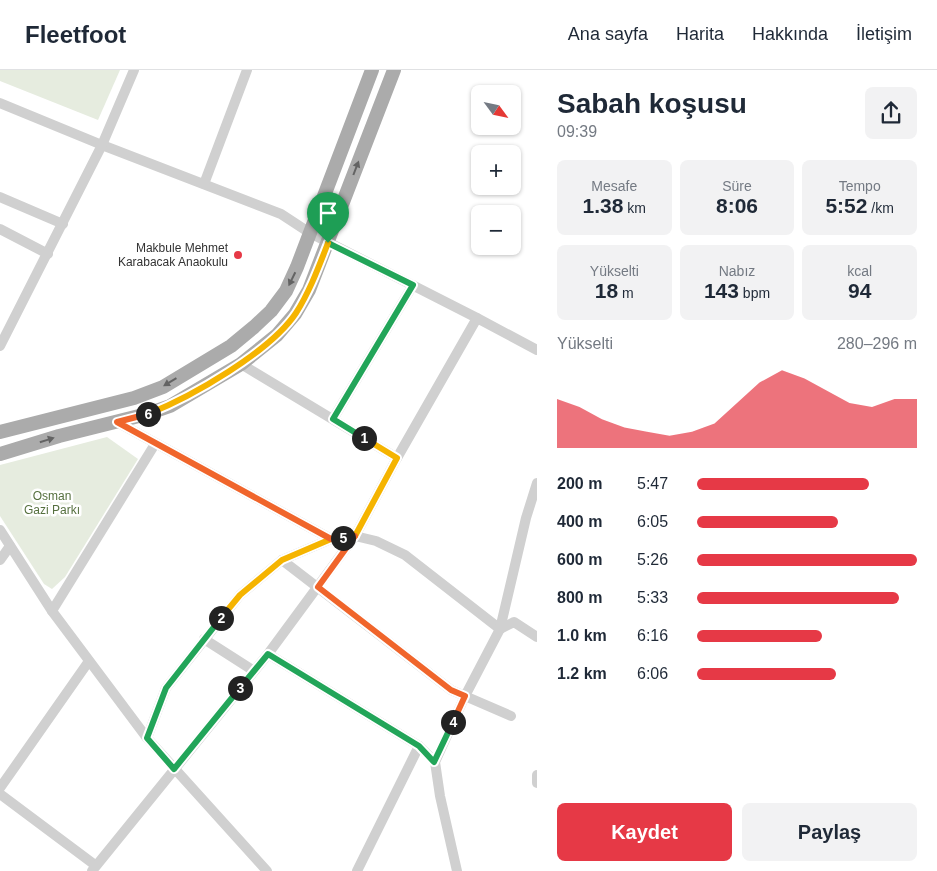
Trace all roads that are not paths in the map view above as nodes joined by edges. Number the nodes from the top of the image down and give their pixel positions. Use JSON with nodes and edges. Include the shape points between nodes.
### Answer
{"nodes":[{"id":1,"x":134,"y":70,"type":"edge"},
{"id":2,"x":247,"y":70,"type":"edge"},
{"id":3,"x":372,"y":70,"type":"edge"},
{"id":4,"x":394,"y":70,"type":"edge"},
{"id":5,"x":0,"y":102,"type":"edge"},
{"id":6,"x":102,"y":145,"type":"junction"},
{"id":7,"x":204,"y":184,"type":"junction"},
{"id":8,"x":0,"y":197,"type":"edge"},
{"id":9,"x":63,"y":224,"type":"junction"},
{"id":10,"x":0,"y":228,"type":"edge"},
{"id":11,"x":310,"y":234,"type":"junction"},
{"id":12,"x":328,"y":243,"type":"junction"},
{"id":13,"x":48,"y":254,"type":"junction"},
{"id":14,"x":413,"y":285,"type":"junction"},
{"id":15,"x":477,"y":318,"type":"junction"},
{"id":16,"x":0,"y":346,"type":"edge"},
{"id":17,"x":537,"y":350,"type":"edge"},
{"id":18,"x":241,"y":364,"type":"junction"},
{"id":19,"x":333,"y":419,"type":"junction"},
{"id":20,"x":117,"y":422,"type":"junction"},
{"id":21,"x":0,"y":432,"type":"edge"},
{"id":22,"x":155,"y":444,"type":"junction"},
{"id":23,"x":0,"y":454,"type":"edge"},
{"id":24,"x":397,"y":458,"type":"junction"},
{"id":25,"x":537,"y":483,"type":"edge"},
{"id":26,"x":526,"y":518,"type":"junction"},
{"id":27,"x":537,"y":520,"type":"edge"},
{"id":28,"x":0,"y":530,"type":"edge"},
{"id":29,"x":355,"y":536,"type":"junction"},
{"id":30,"x":0,"y":538,"type":"edge"},
{"id":31,"x":331,"y":539,"type":"junction"},
{"id":32,"x":10,"y":546,"type":"junction"},
{"id":33,"x":0,"y":560,"type":"edge"},
{"id":34,"x":282,"y":560,"type":"junction"},
{"id":35,"x":318,"y":587,"type":"junction"},
{"id":36,"x":52,"y":611,"type":"junction"},
{"id":37,"x":500,"y":629,"type":"junction"},
{"id":38,"x":537,"y":637,"type":"edge"},
{"id":39,"x":204,"y":639,"type":"junction"},
{"id":40,"x":268,"y":654,"type":"junction"},
{"id":41,"x":89,"y":662,"type":"junction"},
{"id":42,"x":254,"y":671,"type":"junction"},
{"id":43,"x":465,"y":696,"type":"junction"},
{"id":44,"x":512,"y":716,"type":"dead end"},
{"id":45,"x":147,"y":738,"type":"junction"},
{"id":46,"x":419,"y":746,"type":"junction"},
{"id":47,"x":434,"y":762,"type":"junction"},
{"id":48,"x":174,"y":769,"type":"junction"},
{"id":49,"x":537,"y":775,"type":"edge"},
{"id":50,"x":537,"y":783,"type":"edge"},
{"id":51,"x":0,"y":788,"type":"edge"},
{"id":52,"x":0,"y":794,"type":"edge"},
{"id":53,"x":94,"y":868,"type":"edge"},
{"id":54,"x":267,"y":871,"type":"edge"},
{"id":55,"x":357,"y":871,"type":"edge"},
{"id":56,"x":457,"y":871,"type":"edge"}],
"edges":[{"from":1,"to":6,"type":"street"},
{"from":2,"to":7,"type":"street"},
{"from":3,"to":11,"type":"main road"},
{"from":12,"to":4,"type":"main road","one_way":true},
{"from":5,"to":6,"type":"street"},
{"from":6,"to":7,"type":"street"},
{"from":6,"to":9,"type":"street"},
{"from":7,"to":11,"type":"street","via":[[281,214]]},
{"from":8,"to":9,"type":"street"},
{"from":9,"to":13,"type":"street"},
{"from":10,"to":13,"type":"street"},
{"from":11,"to":12,"type":"street"},
{"from":11,"to":21,"type":"main road","one_way":true,"via":[[286,291],[271,311],[231,346],[146,394]]},
{"from":12,"to":14,"type":"street"},
{"from":12,"to":18,"type":"main road","via":[[309,290],[295,314]]},
{"from":13,"to":16,"type":"street"},
{"from":14,"to":15,"type":"street"},
{"from":14,"to":19,"type":"street"},
{"from":15,"to":17,"type":"street"},
{"from":15,"to":24,"type":"street"},
{"from":18,"to":19,"type":"street"},
{"from":18,"to":20,"type":"main road","via":[[170,406]]},
{"from":19,"to":24,"type":"street"},
{"from":20,"to":22,"type":"street"},
{"from":23,"to":20,"type":"main road","one_way":true},
{"from":22,"to":31,"type":"street"},
{"from":22,"to":36,"type":"street"},
{"from":24,"to":29,"type":"street"},
{"from":25,"to":26,"type":"street"},
{"from":26,"to":27,"type":"street"},
{"from":26,"to":37,"type":"street"},
{"from":28,"to":32,"type":"street"},
{"from":29,"to":31,"type":"street"},
{"from":29,"to":35,"type":"street"},
{"from":29,"to":37,"type":"street","via":[[376,541],[405,555]]},
{"from":30,"to":32,"type":"street"},
{"from":31,"to":34,"type":"street"},
{"from":32,"to":33,"type":"street"},
{"from":32,"to":36,"type":"street"},
{"from":34,"to":35,"type":"street"},
{"from":34,"to":39,"type":"street","via":[[240,595]]},
{"from":35,"to":40,"type":"street"},
{"from":35,"to":43,"type":"street","via":[[451,690]]},
{"from":36,"to":41,"type":"street"},
{"from":37,"to":38,"type":"street","via":[[514,622]]},
{"from":37,"to":43,"type":"street"},
{"from":39,"to":42,"type":"street"},
{"from":39,"to":45,"type":"street","via":[[166,688]]},
{"from":40,"to":42,"type":"street"},
{"from":40,"to":46,"type":"street"},
{"from":41,"to":45,"type":"street"},
{"from":41,"to":51,"type":"street"},
{"from":42,"to":48,"type":"street"},
{"from":43,"to":44,"type":"street"},
{"from":43,"to":47,"type":"street"},
{"from":45,"to":48,"type":"street"},
{"from":46,"to":47,"type":"street"},
{"from":46,"to":55,"type":"street"},
{"from":47,"to":56,"type":"street"},
{"from":48,"to":53,"type":"street"},
{"from":48,"to":54,"type":"street"},
{"from":49,"to":50,"type":"street"},
{"from":52,"to":53,"type":"street"}]}
